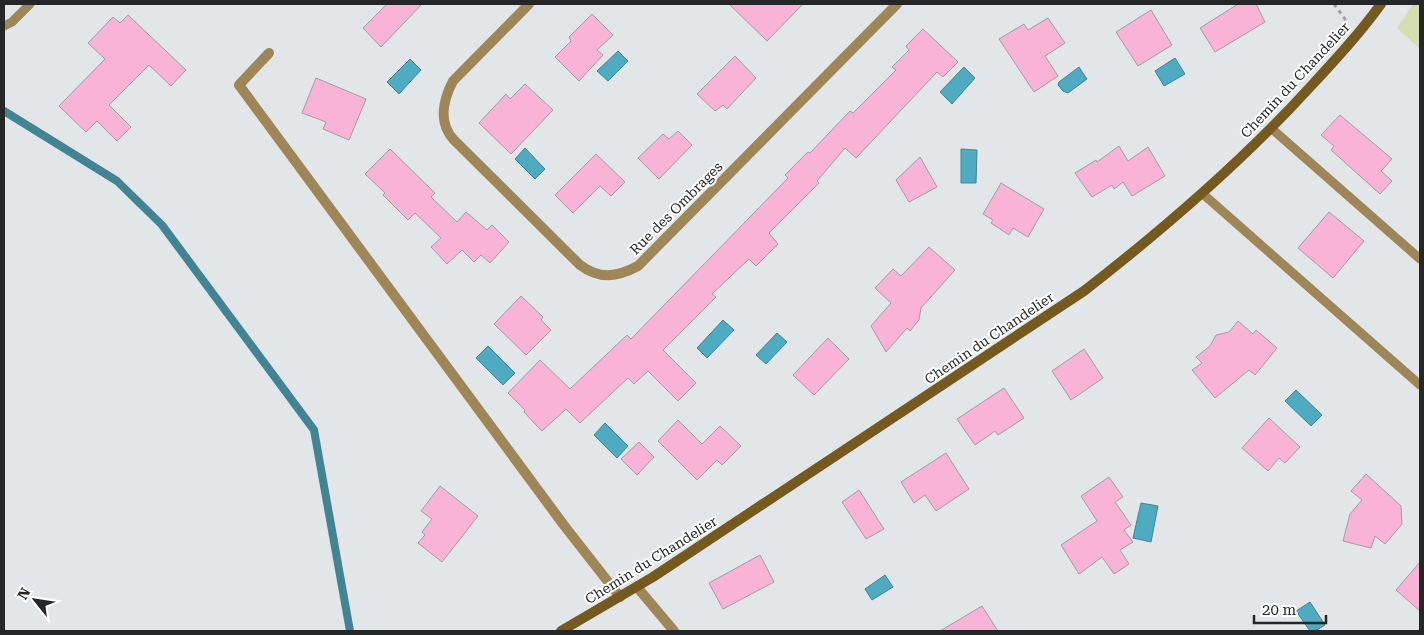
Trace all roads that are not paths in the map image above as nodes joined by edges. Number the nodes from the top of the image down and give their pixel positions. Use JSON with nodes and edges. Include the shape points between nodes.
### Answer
{"nodes":[{"id":1,"x":30,"y":4,"type":"edge"},
{"id":2,"x":529,"y":4,"type":"edge"},
{"id":3,"x":897,"y":4,"type":"edge"},
{"id":4,"x":1381,"y":4,"type":"edge"},
{"id":5,"x":4,"y":26,"type":"edge"},
{"id":6,"x":269,"y":53,"type":"dead end"},
{"id":7,"x":1272,"y":129,"type":"junction"},
{"id":8,"x":1203,"y":194,"type":"junction"},
{"id":9,"x":1420,"y":259,"type":"edge"},
{"id":10,"x":1420,"y":385,"type":"edge"},
{"id":11,"x":637,"y":587,"type":"junction"},
{"id":12,"x":620,"y":597,"type":"junction"},
{"id":13,"x":561,"y":631,"type":"edge"},
{"id":14,"x":674,"y":631,"type":"edge"}],
"edges":[{"from":1,"to":5,"type":"lane"},
{"from":2,"to":3,"type":"street","name":"Rue des Ombrages","via":[[453,81],[444,106],[446,129],[580,265],[594,274],[611,276],[638,266]]},
{"from":4,"to":7,"type":"street","name":"Chemin du Chandelier","via":[[1341,54]]},
{"from":6,"to":12,"type":"street","via":[[240,86],[562,524]]},
{"from":7,"to":8,"type":"street","name":"Chemin du Chandelier"},
{"from":7,"to":9,"type":"lane"},
{"from":8,"to":10,"type":"lane"},
{"from":8,"to":11,"type":"street","name":"Chemin du Chandelier","via":[[1078,295]]},
{"from":11,"to":12,"type":"street","name":"Chemin du Chandelier"},
{"from":11,"to":14,"type":"street"},
{"from":12,"to":13,"type":"street","name":"Chemin du Chandelier"}]}
